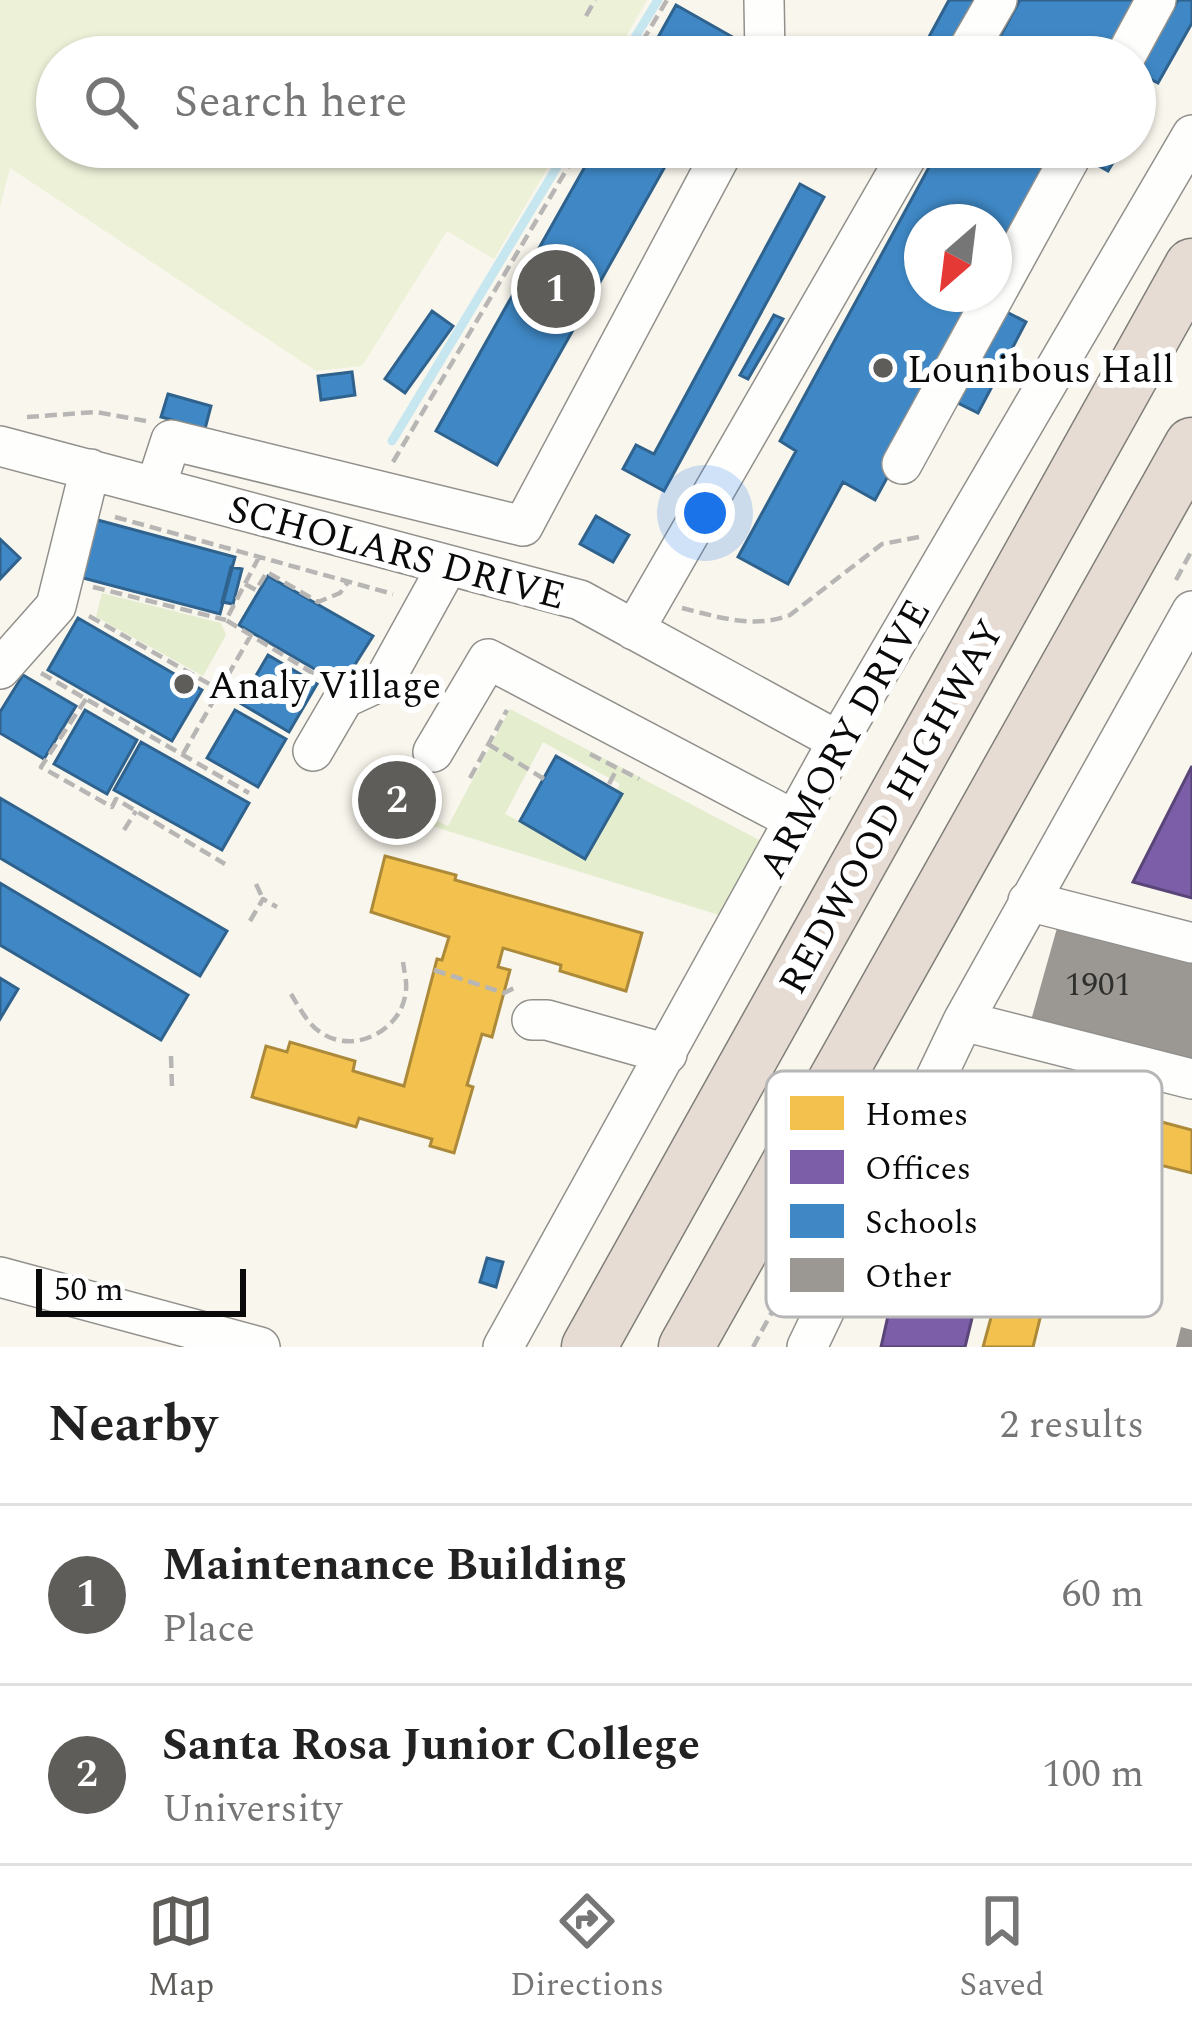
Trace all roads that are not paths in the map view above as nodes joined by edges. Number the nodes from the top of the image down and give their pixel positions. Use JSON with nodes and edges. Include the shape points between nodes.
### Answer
{"nodes":[{"id":1,"x":764,"y":0,"type":"edge"},
{"id":2,"x":997,"y":0,"type":"edge"},
{"id":3,"x":1156,"y":0,"type":"edge"},
{"id":4,"x":765,"y":36,"type":"edge"},
{"id":5,"x":976,"y":36,"type":"edge"},
{"id":6,"x":1136,"y":36,"type":"edge"},
{"id":7,"x":1192,"y":135,"type":"edge"},
{"id":8,"x":714,"y":168,"type":"edge"},
{"id":9,"x":900,"y":168,"type":"edge"},
{"id":10,"x":1064,"y":168,"type":"edge"},
{"id":11,"x":1192,"y":266,"type":"edge"},
{"id":12,"x":8,"y":432,"type":"edge"},
{"id":13,"x":1192,"y":445,"type":"edge"},
{"id":14,"x":902,"y":464,"type":"dead end"},
{"id":15,"x":156,"y":486,"type":"junction"},
{"id":16,"x":85,"y":488,"type":"junction"},
{"id":17,"x":448,"y":565,"type":"junction"},
{"id":18,"x":1192,"y":611,"type":"edge"},
{"id":19,"x":634,"y":630,"type":"junction"},
{"id":20,"x":1179,"y":660,"type":"edge"},
{"id":21,"x":7,"y":663,"type":"edge"},
{"id":22,"x":838,"y":741,"type":"junction"},
{"id":23,"x":313,"y":751,"type":"dead end"},
{"id":24,"x":434,"y":752,"type":"dead end"},
{"id":25,"x":796,"y":821,"type":"junction"},
{"id":26,"x":1028,"y":901,"type":"junction"},
{"id":27,"x":1192,"y":944,"type":"edge"},
{"id":28,"x":523,"y":1004,"type":"road end"},
{"id":29,"x":962,"y":1021,"type":"junction"},
{"id":30,"x":667,"y":1054,"type":"junction"},
{"id":31,"x":841,"y":1071,"type":"edge"},
{"id":32,"x":938,"y":1071,"type":"edge"},
{"id":33,"x":1160,"y":1071,"type":"edge"},
{"id":34,"x":1162,"y":1071,"type":"edge"},
{"id":35,"x":1192,"y":1079,"type":"edge"},
{"id":36,"x":766,"y":1204,"type":"edge"},
{"id":37,"x":0,"y":1277,"type":"edge"},
{"id":38,"x":821,"y":1317,"type":"edge"},
{"id":39,"x":154,"y":1334,"type":"edge"},
{"id":40,"x":260,"y":1347,"type":"edge"},
{"id":41,"x":503,"y":1347,"type":"edge"},
{"id":42,"x":589,"y":1347,"type":"edge"},
{"id":43,"x":686,"y":1347,"type":"edge"},
{"id":44,"x":807,"y":1347,"type":"edge"}],
"edges":[{"from":1,"to":4,"type":"street"},
{"from":2,"to":5,"type":"street"},
{"from":3,"to":6,"type":"street"},
{"from":7,"to":22,"type":"street","name":"ARMORY DRIVE"},
{"from":8,"to":15,"type":"street","via":[[523,526],[171,440]]},
{"from":9,"to":19,"type":"street"},
{"from":10,"to":14,"type":"street"},
{"from":11,"to":42,"type":"highway","name":"REDWOOD HIGHWAY"},
{"from":12,"to":16,"type":"street","name":"SCHOLARS DRIVE"},
{"from":13,"to":31,"type":"highway"},
{"from":15,"to":16,"type":"street","name":"SCHOLARS DRIVE"},
{"from":15,"to":17,"type":"street","name":"SCHOLARS DRIVE"},
{"from":16,"to":21,"type":"street","via":[[71,606],[56,606]]},
{"from":17,"to":19,"type":"street","name":"SCHOLARS DRIVE","via":[[580,600]]},
{"from":17,"to":23,"type":"street","via":[[385,679],[344,698]]},
{"from":18,"to":20,"type":"street"},
{"from":19,"to":22,"type":"street","name":"SCHOLARS DRIVE"},
{"from":20,"to":26,"type":"street"},
{"from":22,"to":25,"type":"street","name":"ARMORY DRIVE"},
{"from":24,"to":25,"type":"street","via":[[488,659]]},
{"from":25,"to":30,"type":"street","name":"ARMORY DRIVE"},
{"from":26,"to":27,"type":"street"},
{"from":26,"to":29,"type":"street"},
{"from":28,"to":30,"type":"street","via":[[548,1020]]},
{"from":29,"to":32,"type":"street"},
{"from":29,"to":33,"type":"street"},
{"from":30,"to":41,"type":"street","name":"ARMORY DRIVE"},
{"from":34,"to":35,"type":"street"},
{"from":36,"to":43,"type":"highway"},
{"from":37,"to":39,"type":"street"},
{"from":38,"to":44,"type":"street"},
{"from":39,"to":40,"type":"street"}]}
